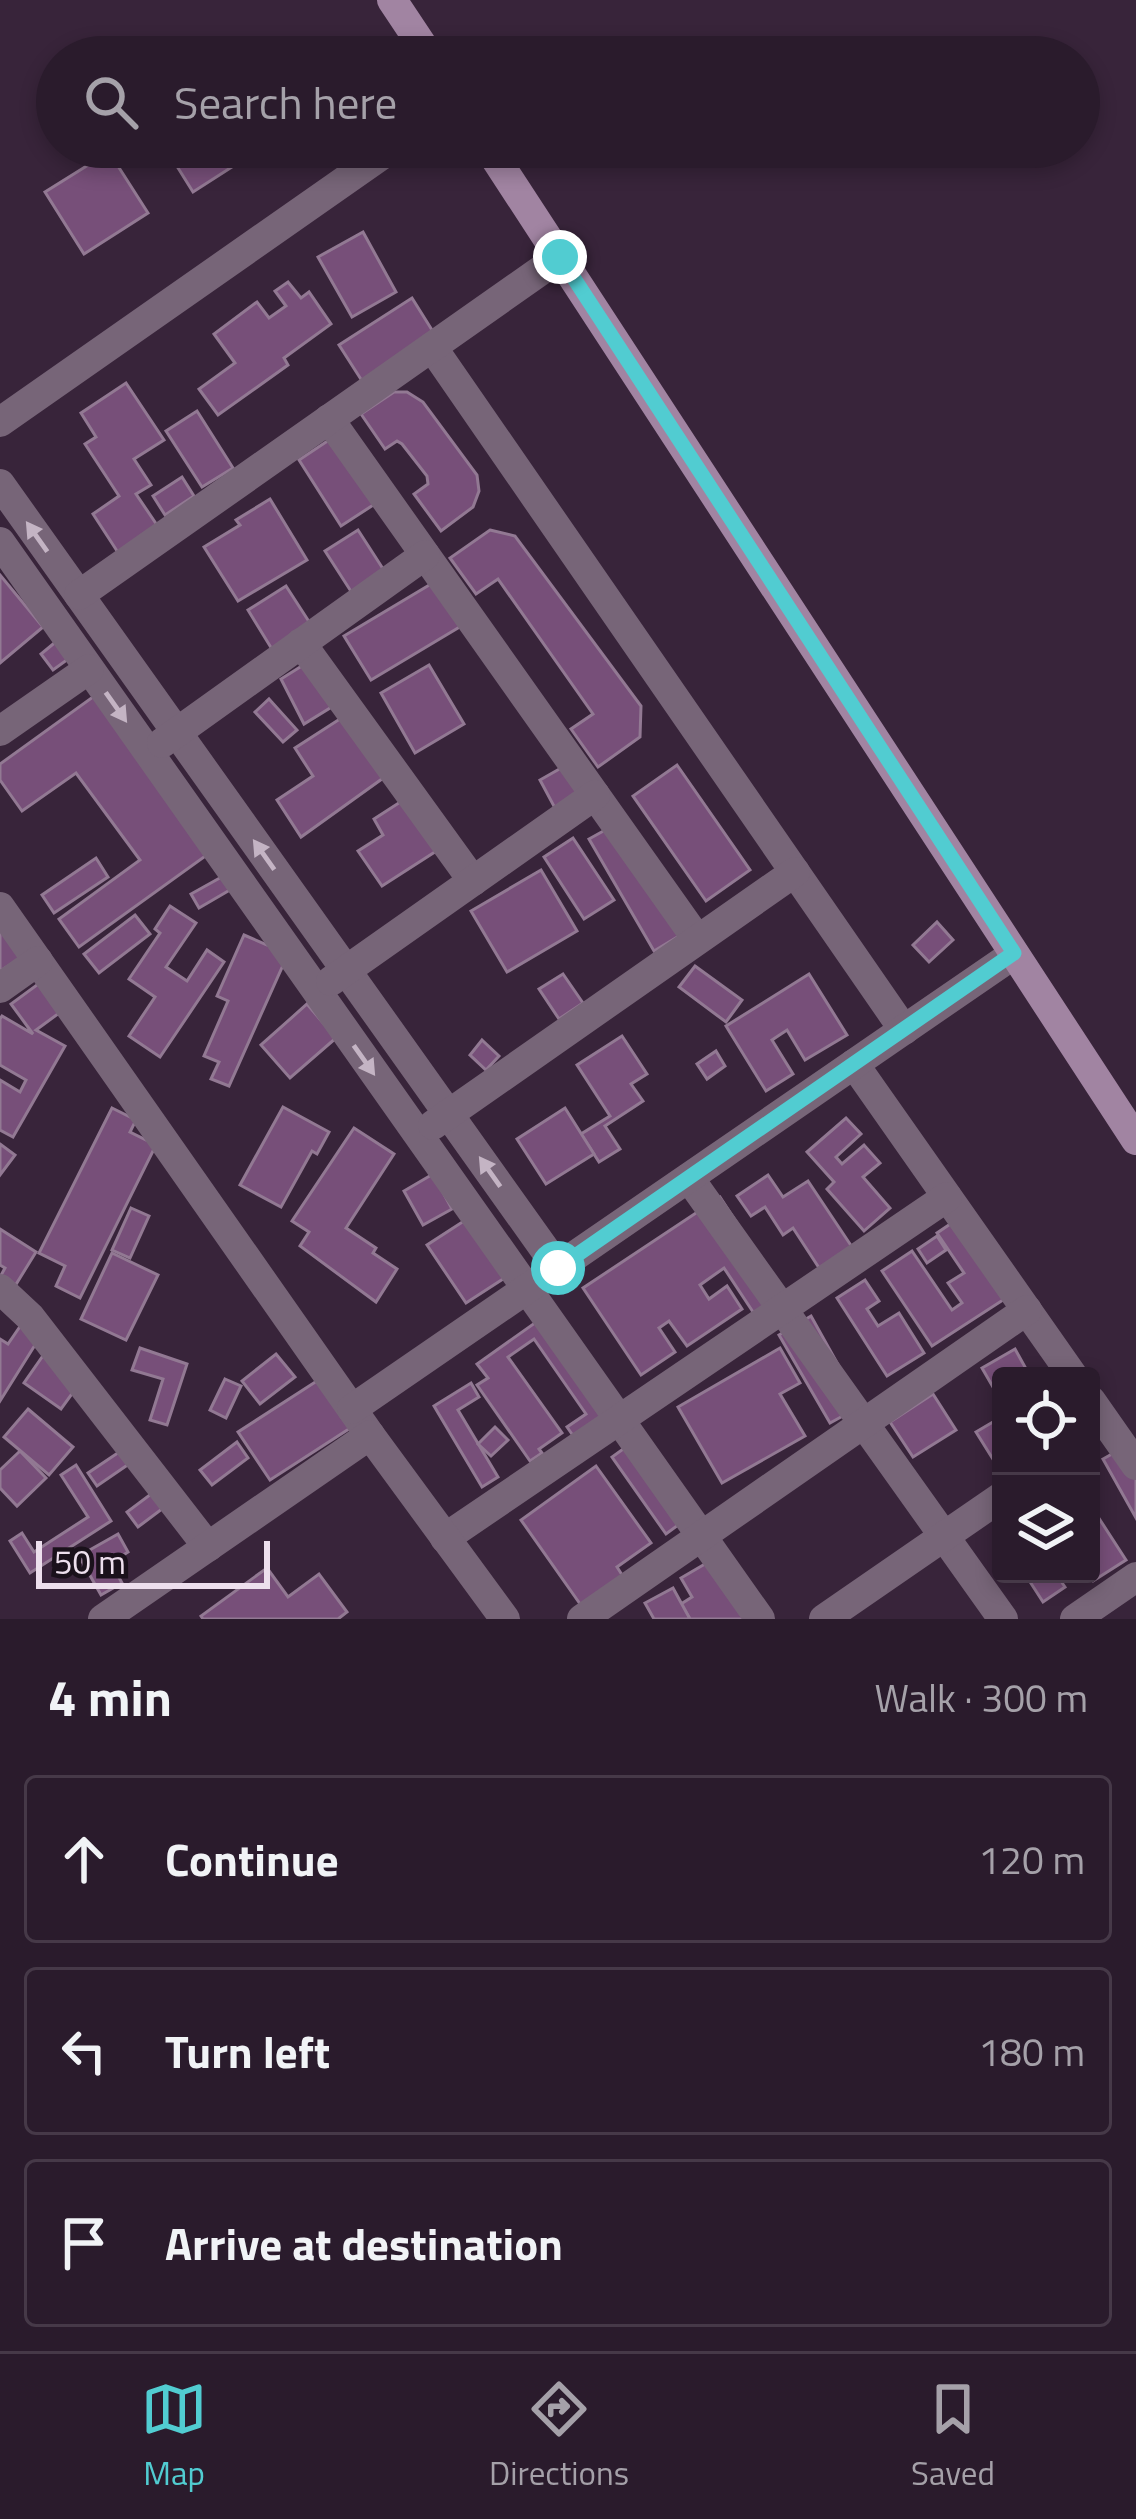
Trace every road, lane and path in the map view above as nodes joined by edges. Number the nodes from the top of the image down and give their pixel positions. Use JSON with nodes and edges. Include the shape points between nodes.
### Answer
{"nodes":[{"id":1,"x":392,"y":0,"type":"edge"},
{"id":2,"x":416,"y":36,"type":"edge"},
{"id":3,"x":362,"y":168,"type":"edge"},
{"id":4,"x":502,"y":168,"type":"edge"},
{"id":5,"x":560,"y":257,"type":"junction"},
{"id":6,"x":432,"y":347,"type":"junction"},
{"id":7,"x":329,"y":419,"type":"junction"},
{"id":8,"x":0,"y":422,"type":"edge"},
{"id":9,"x":0,"y":484,"type":"edge"},
{"id":10,"x":0,"y":542,"type":"edge"},
{"id":11,"x":425,"y":554,"type":"junction"},
{"id":12,"x":79,"y":596,"type":"junction"},
{"id":13,"x":301,"y":644,"type":"junction"},
{"id":14,"x":89,"y":669,"type":"junction"},
{"id":15,"x":0,"y":730,"type":"edge"},
{"id":16,"x":177,"y":733,"type":"junction"},
{"id":17,"x":148,"y":752,"type":"junction"},
{"id":18,"x":596,"y":795,"type":"junction"},
{"id":19,"x":795,"y":872,"type":"junction"},
{"id":20,"x":473,"y":881,"type":"junction"},
{"id":21,"x":0,"y":907,"type":"edge"},
{"id":22,"x":698,"y":939,"type":"junction"},
{"id":23,"x":1014,"y":953,"type":"junction"},
{"id":24,"x":38,"y":961,"type":"junction"},
{"id":25,"x":346,"y":971,"type":"junction"},
{"id":26,"x":0,"y":988,"type":"edge"},
{"id":27,"x":316,"y":992,"type":"junction"},
{"id":28,"x":904,"y":1030,"type":"junction"},
{"id":29,"x":854,"y":1064,"type":"junction"},
{"id":30,"x":448,"y":1114,"type":"junction"},
{"id":31,"x":418,"y":1136,"type":"junction"},
{"id":32,"x":1136,"y":1140,"type":"edge"},
{"id":33,"x":689,"y":1178,"type":"junction"},
{"id":34,"x":947,"y":1196,"type":"junction"},
{"id":35,"x":558,"y":1268,"type":"junction"},
{"id":36,"x":0,"y":1289,"type":"edge"},
{"id":37,"x":526,"y":1290,"type":"junction"},
{"id":38,"x":782,"y":1309,"type":"junction"},
{"id":39,"x":1027,"y":1310,"type":"junction"},
{"id":40,"x":1067,"y":1367,"type":"edge"},
{"id":41,"x":352,"y":1409,"type":"junction"},
{"id":42,"x":619,"y":1420,"type":"junction"},
{"id":43,"x":864,"y":1423,"type":"junction"},
{"id":44,"x":1100,"y":1424,"type":"edge"},
{"id":45,"x":370,"y":1435,"type":"junction"},
{"id":46,"x":1136,"y":1465,"type":"edge"},
{"id":47,"x":992,"y":1503,"type":"edge"},
{"id":48,"x":702,"y":1536,"type":"junction"},
{"id":49,"x":944,"y":1536,"type":"junction"},
{"id":50,"x":446,"y":1538,"type":"junction"},
{"id":51,"x":208,"y":1546,"type":"junction"},
{"id":52,"x":1136,"y":1577,"type":"edge"},
{"id":53,"x":140,"y":1609,"type":"edge"},
{"id":54,"x":103,"y":1619,"type":"edge"},
{"id":55,"x":505,"y":1619,"type":"edge"},
{"id":56,"x":582,"y":1619,"type":"edge"},
{"id":57,"x":760,"y":1619,"type":"edge"},
{"id":58,"x":824,"y":1619,"type":"edge"},
{"id":59,"x":1003,"y":1619,"type":"edge"},
{"id":60,"x":1075,"y":1619,"type":"edge"}],
"edges":[{"from":1,"to":2,"type":"main road"},
{"from":3,"to":8,"type":"street"},
{"from":4,"to":5,"type":"main road"},
{"from":5,"to":6,"type":"street"},
{"from":5,"to":23,"type":"main road"},
{"from":6,"to":7,"type":"street"},
{"from":6,"to":19,"type":"street"},
{"from":7,"to":11,"type":"street"},
{"from":7,"to":12,"type":"street"},
{"from":12,"to":9,"type":"street","one_way":true},
{"from":10,"to":14,"type":"street"},
{"from":11,"to":13,"type":"street"},
{"from":11,"to":18,"type":"street"},
{"from":12,"to":16,"type":"street"},
{"from":13,"to":16,"type":"street"},
{"from":13,"to":20,"type":"street"},
{"from":14,"to":15,"type":"street"},
{"from":14,"to":17,"type":"street","one_way":true},
{"from":16,"to":17,"type":"street"},
{"from":25,"to":16,"type":"street","one_way":true},
{"from":17,"to":27,"type":"street"},
{"from":18,"to":20,"type":"street"},
{"from":18,"to":22,"type":"street"},
{"from":19,"to":22,"type":"street"},
{"from":19,"to":28,"type":"street"},
{"from":20,"to":25,"type":"street"},
{"from":21,"to":24,"type":"street"},
{"from":22,"to":30,"type":"street"},
{"from":23,"to":28,"type":"street"},
{"from":23,"to":32,"type":"main road"},
{"from":24,"to":26,"type":"street"},
{"from":24,"to":41,"type":"street"},
{"from":25,"to":27,"type":"street"},
{"from":25,"to":30,"type":"street"},
{"from":27,"to":31,"type":"street","one_way":true},
{"from":28,"to":29,"type":"street"},
{"from":29,"to":33,"type":"street"},
{"from":29,"to":34,"type":"street"},
{"from":30,"to":31,"type":"street"},
{"from":35,"to":30,"type":"street","one_way":true},
{"from":31,"to":37,"type":"street"},
{"from":33,"to":35,"type":"street"},
{"from":33,"to":38,"type":"street"},
{"from":34,"to":38,"type":"street"},
{"from":34,"to":39,"type":"street"},
{"from":35,"to":37,"type":"street"},
{"from":36,"to":51,"type":"street"},
{"from":37,"to":41,"type":"street"},
{"from":37,"to":42,"type":"street"},
{"from":38,"to":42,"type":"street"},
{"from":38,"to":43,"type":"street"},
{"from":39,"to":40,"type":"street"},
{"from":39,"to":43,"type":"street"},
{"from":41,"to":45,"type":"street"},
{"from":42,"to":48,"type":"street"},
{"from":42,"to":50,"type":"street"},
{"from":43,"to":48,"type":"street"},
{"from":43,"to":49,"type":"street"},
{"from":44,"to":46,"type":"street"},
{"from":45,"to":50,"type":"street"},
{"from":45,"to":51,"type":"street"},
{"from":47,"to":49,"type":"street"},
{"from":48,"to":56,"type":"street"},
{"from":48,"to":57,"type":"street"},
{"from":49,"to":58,"type":"street"},
{"from":49,"to":59,"type":"street"},
{"from":50,"to":55,"type":"street"},
{"from":51,"to":53,"type":"street"},
{"from":52,"to":60,"type":"street"},
{"from":53,"to":54,"type":"street"}]}
